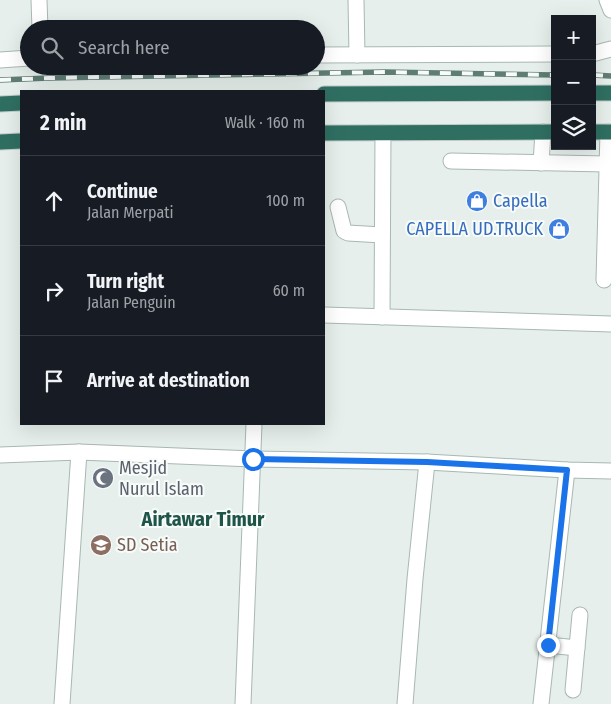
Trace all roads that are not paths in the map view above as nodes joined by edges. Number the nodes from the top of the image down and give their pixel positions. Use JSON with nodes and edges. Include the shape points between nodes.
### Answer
{"nodes":[{"id":1,"x":39,"y":0,"type":"edge"},
{"id":2,"x":356,"y":0,"type":"edge"},
{"id":3,"x":607,"y":0,"type":"edge"},
{"id":4,"x":611,"y":10,"type":"edge"},
{"id":5,"x":40,"y":20,"type":"edge"},
{"id":6,"x":611,"y":49,"type":"edge"},
{"id":7,"x":596,"y":53,"type":"edge"},
{"id":8,"x":551,"y":54,"type":"edge"},
{"id":9,"x":325,"y":55,"type":"edge"},
{"id":10,"x":357,"y":55,"type":"junction"},
{"id":11,"x":20,"y":59,"type":"edge"},
{"id":12,"x":0,"y":60,"type":"edge"},
{"id":13,"x":551,"y":93,"type":"edge"},
{"id":14,"x":596,"y":93,"type":"edge"},
{"id":15,"x":611,"y":93,"type":"edge"},
{"id":16,"x":325,"y":94,"type":"edge"},
{"id":17,"x":20,"y":103,"type":"edge"},
{"id":18,"x":0,"y":104,"type":"edge"},
{"id":19,"x":383,"y":132,"type":"junction"},
{"id":20,"x":549,"y":132,"type":"edge"},
{"id":21,"x":596,"y":132,"type":"edge"},
{"id":22,"x":610,"y":132,"type":"edge"},
{"id":23,"x":325,"y":133,"type":"edge"},
{"id":24,"x":20,"y":141,"type":"edge"},
{"id":25,"x":0,"y":142,"type":"edge"},
{"id":26,"x":452,"y":161,"type":"dead end"},
{"id":27,"x":542,"y":163,"type":"junction"},
{"id":28,"x":607,"y":164,"type":"junction"},
{"id":29,"x":338,"y":207,"type":"dead end"},
{"id":30,"x":382,"y":235,"type":"junction"},
{"id":31,"x":604,"y":280,"type":"dead end"},
{"id":32,"x":325,"y":315,"type":"edge"},
{"id":33,"x":382,"y":317,"type":"junction"},
{"id":34,"x":611,"y":324,"type":"edge"},
{"id":35,"x":254,"y":425,"type":"edge"},
{"id":36,"x":79,"y":452,"type":"junction"},
{"id":37,"x":0,"y":455,"type":"edge"},
{"id":38,"x":253,"y":459,"type":"junction"},
{"id":39,"x":427,"y":462,"type":"junction"},
{"id":40,"x":567,"y":470,"type":"junction"},
{"id":41,"x":611,"y":471,"type":"edge"},
{"id":42,"x":580,"y":615,"type":"dead end"},
{"id":43,"x":548,"y":645,"type":"junction"},
{"id":44,"x":577,"y":648,"type":"junction"},
{"id":45,"x":573,"y":690,"type":"dead end"},
{"id":46,"x":62,"y":704,"type":"edge"},
{"id":47,"x":243,"y":704,"type":"edge"},
{"id":48,"x":405,"y":704,"type":"edge"},
{"id":49,"x":541,"y":704,"type":"edge"}],
"edges":[{"from":1,"to":5,"type":"street"},
{"from":2,"to":10,"type":"street"},
{"from":3,"to":4,"type":"street"},
{"from":6,"to":7,"type":"street"},
{"from":8,"to":10,"type":"street"},
{"from":9,"to":10,"type":"street"},
{"from":11,"to":12,"type":"street"},
{"from":13,"to":16,"type":"highway"},
{"from":14,"to":15,"type":"highway"},
{"from":17,"to":18,"type":"highway"},
{"from":19,"to":20,"type":"highway"},
{"from":19,"to":23,"type":"highway"},
{"from":19,"to":30,"type":"street"},
{"from":20,"to":27,"type":"street"},
{"from":21,"to":22,"type":"highway"},
{"from":22,"to":28,"type":"street"},
{"from":24,"to":25,"type":"highway"},
{"from":26,"to":27,"type":"street"},
{"from":27,"to":28,"type":"street"},
{"from":28,"to":31,"type":"street"},
{"from":29,"to":30,"type":"street","via":[[344,231]]},
{"from":30,"to":33,"type":"street"},
{"from":32,"to":33,"type":"street"},
{"from":33,"to":34,"type":"street"},
{"from":35,"to":38,"type":"street"},
{"from":36,"to":37,"type":"street"},
{"from":36,"to":38,"type":"street"},
{"from":36,"to":46,"type":"street"},
{"from":38,"to":39,"type":"street"},
{"from":38,"to":47,"type":"street"},
{"from":39,"to":40,"type":"street"},
{"from":39,"to":48,"type":"street"},
{"from":40,"to":41,"type":"street"},
{"from":40,"to":43,"type":"street"},
{"from":42,"to":44,"type":"street"},
{"from":43,"to":44,"type":"street"},
{"from":43,"to":49,"type":"street"},
{"from":44,"to":45,"type":"street"}]}
